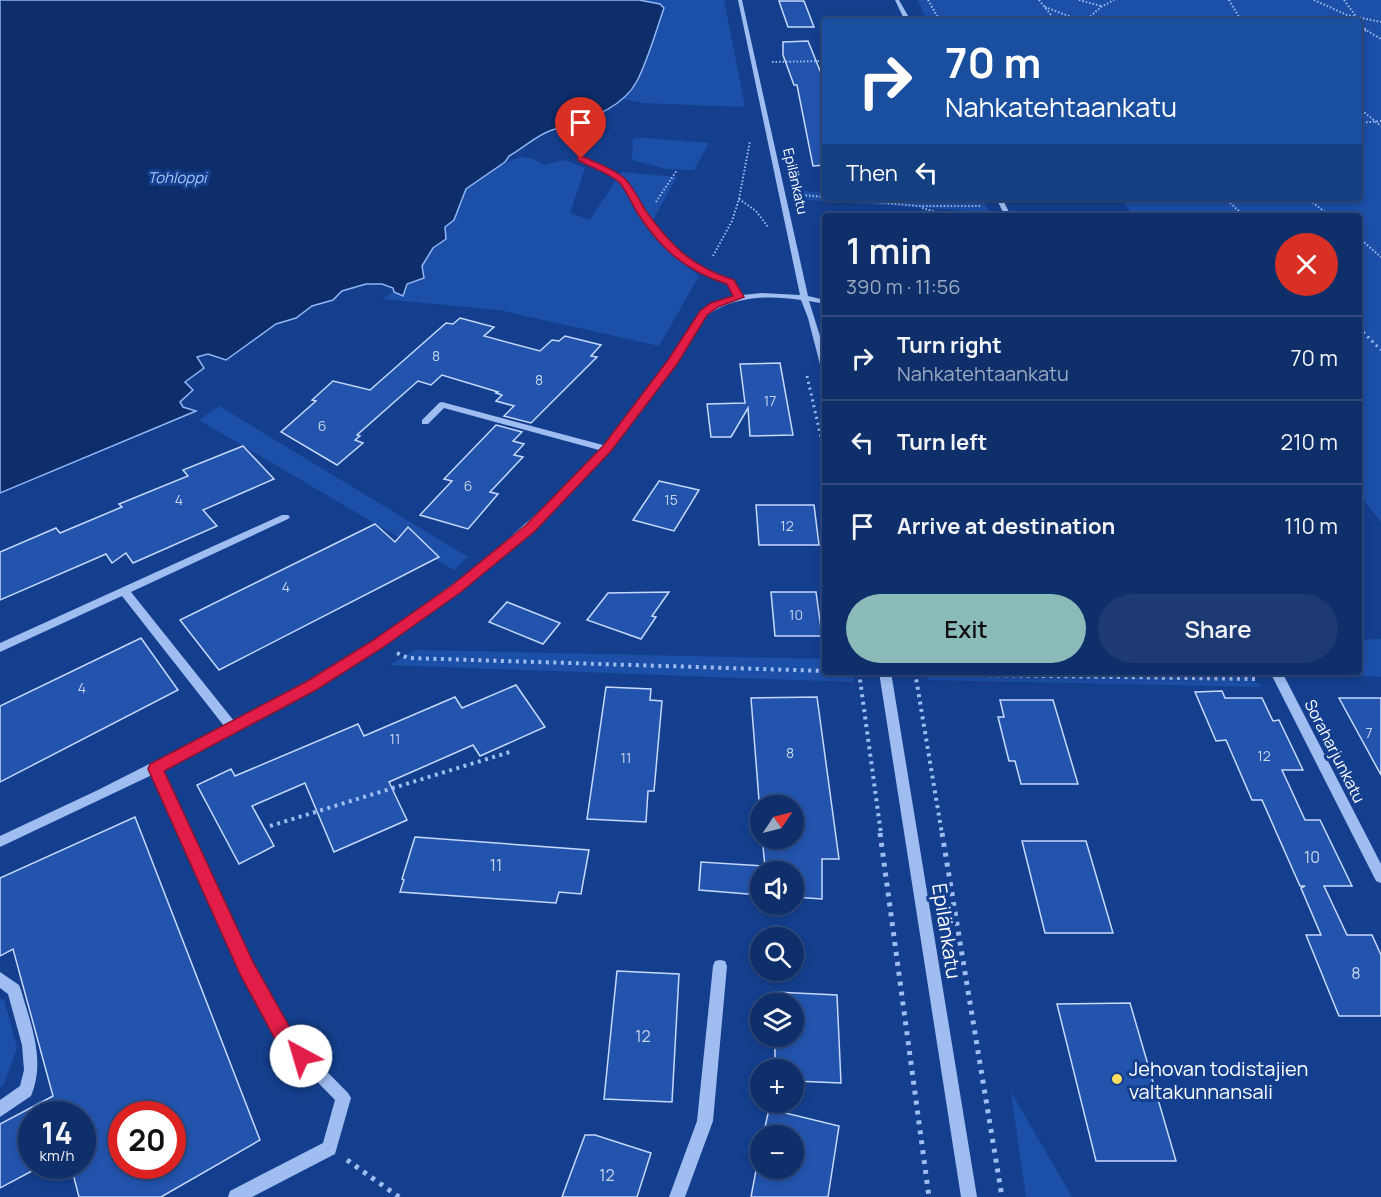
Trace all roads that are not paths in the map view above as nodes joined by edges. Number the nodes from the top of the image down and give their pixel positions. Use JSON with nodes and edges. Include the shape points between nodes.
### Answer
{"nodes":[{"id":1,"x":740,"y":0,"type":"edge"},
{"id":2,"x":897,"y":0,"type":"edge"},
{"id":3,"x":906,"y":18,"type":"edge"},
{"id":4,"x":581,"y":159,"type":"dead end"},
{"id":5,"x":739,"y":297,"type":"junction"},
{"id":6,"x":804,"y":297,"type":"junction"},
{"id":7,"x":822,"y":301,"type":"edge"},
{"id":8,"x":822,"y":356,"type":"edge"},
{"id":9,"x":425,"y":422,"type":"dead end"},
{"id":10,"x":607,"y":449,"type":"junction"},
{"id":11,"x":285,"y":517,"type":"dead end"},
{"id":12,"x":124,"y":591,"type":"junction"},
{"id":13,"x":0,"y":648,"type":"edge"},
{"id":14,"x":885,"y":675,"type":"edge"},
{"id":15,"x":1278,"y":675,"type":"edge"},
{"id":16,"x":233,"y":729,"type":"junction"},
{"id":17,"x":155,"y":769,"type":"junction"},
{"id":18,"x":0,"y":842,"type":"edge"},
{"id":19,"x":1381,"y":876,"type":"edge"},
{"id":20,"x":720,"y":966,"type":"dead end"},
{"id":21,"x":0,"y":979,"type":"edge"},
{"id":22,"x":0,"y":1109,"type":"edge"},
{"id":23,"x":236,"y":1197,"type":"edge"},
{"id":24,"x":678,"y":1197,"type":"edge"},
{"id":25,"x":969,"y":1197,"type":"edge"}],
"edges":[{"from":1,"to":6,"type":"street","name":"Epilänkatu"},
{"from":2,"to":3,"type":"street"},
{"from":4,"to":5,"type":"street","via":[[621,180],[673,251],[706,274],[731,282]]},
{"from":5,"to":6,"type":"street"},
{"from":5,"to":10,"type":"street","via":[[715,305],[703,314],[673,362]]},
{"from":6,"to":7,"type":"street"},
{"from":6,"to":8,"type":"street","name":"Epilänkatu"},
{"from":9,"to":10,"type":"street","via":[[442,405]]},
{"from":10,"to":16,"type":"street","via":[[530,528],[456,589],[311,686]]},
{"from":11,"to":12,"type":"street"},
{"from":12,"to":13,"type":"street"},
{"from":12,"to":16,"type":"street"},
{"from":14,"to":25,"type":"street","name":"Epilänkatu"},
{"from":15,"to":19,"type":"street","name":"Soraharjunkatu"},
{"from":16,"to":17,"type":"street"},
{"from":17,"to":18,"type":"street"},
{"from":17,"to":23,"type":"street","via":[[247,968],[287,1041],[343,1098],[329,1148]]},
{"from":20,"to":24,"type":"street","via":[[705,1121]]},
{"from":21,"to":22,"type":"street","via":[[14,990],[29,1046],[31,1070],[26,1091]]}]}
